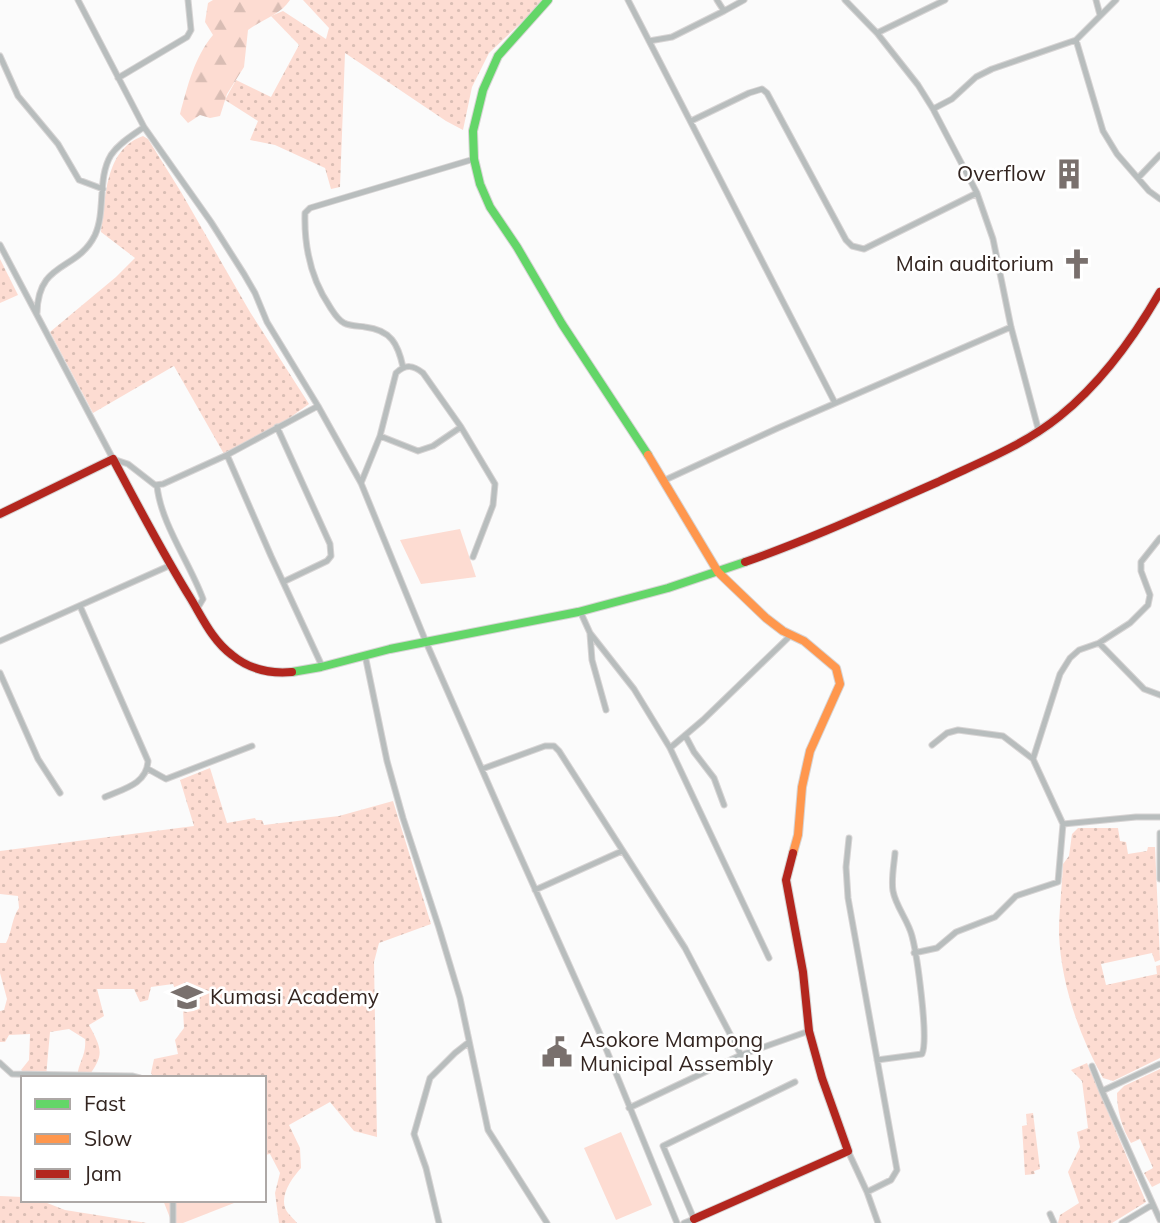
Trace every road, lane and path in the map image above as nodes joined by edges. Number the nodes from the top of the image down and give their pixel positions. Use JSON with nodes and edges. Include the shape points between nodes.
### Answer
{"nodes":[{"id":1,"x":78,"y":0,"type":"edge"},
{"id":2,"x":188,"y":0,"type":"edge"},
{"id":3,"x":548,"y":0,"type":"edge"},
{"id":4,"x":628,"y":0,"type":"edge"},
{"id":5,"x":717,"y":0,"type":"edge"},
{"id":6,"x":744,"y":0,"type":"edge"},
{"id":7,"x":845,"y":0,"type":"edge"},
{"id":8,"x":945,"y":0,"type":"edge"},
{"id":9,"x":1096,"y":0,"type":"edge"},
{"id":10,"x":1116,"y":0,"type":"edge"},
{"id":11,"x":724,"y":11,"type":"junction"},
{"id":12,"x":1100,"y":15,"type":"junction"},
{"id":13,"x":877,"y":33,"type":"junction"},
{"id":14,"x":1076,"y":40,"type":"junction"},
{"id":15,"x":649,"y":41,"type":"junction"},
{"id":16,"x":0,"y":56,"type":"edge"},
{"id":17,"x":118,"y":78,"type":"junction"},
{"id":18,"x":933,"y":110,"type":"junction"},
{"id":19,"x":691,"y":121,"type":"junction"},
{"id":20,"x":144,"y":127,"type":"junction"},
{"id":21,"x":1160,"y":155,"type":"edge"},
{"id":22,"x":474,"y":159,"type":"junction"},
{"id":23,"x":1138,"y":178,"type":"junction"},
{"id":24,"x":103,"y":190,"type":"junction"},
{"id":25,"x":976,"y":193,"type":"junction"},
{"id":26,"x":1160,"y":200,"type":"edge"},
{"id":27,"x":0,"y":245,"type":"edge"},
{"id":28,"x":1160,"y":292,"type":"edge"},
{"id":29,"x":37,"y":316,"type":"junction"},
{"id":30,"x":1011,"y":327,"type":"junction"},
{"id":31,"x":403,"y":367,"type":"junction"},
{"id":32,"x":835,"y":403,"type":"junction"},
{"id":33,"x":318,"y":406,"type":"junction"},
{"id":34,"x":277,"y":427,"type":"junction"},
{"id":35,"x":461,"y":427,"type":"junction"},
{"id":36,"x":1039,"y":432,"type":"junction"},
{"id":37,"x":380,"y":436,"type":"junction"},
{"id":38,"x":227,"y":455,"type":"junction"},
{"id":39,"x":113,"y":459,"type":"junction"},
{"id":40,"x":665,"y":480,"type":"junction"},
{"id":41,"x":361,"y":483,"type":"junction"},
{"id":42,"x":157,"y":486,"type":"junction"},
{"id":43,"x":0,"y":514,"type":"edge"},
{"id":44,"x":1160,"y":538,"type":"edge"},
{"id":45,"x":473,"y":557,"type":"dead end"},
{"id":46,"x":171,"y":565,"type":"junction"},
{"id":47,"x":718,"y":572,"type":"junction"},
{"id":48,"x":283,"y":582,"type":"junction"},
{"id":49,"x":80,"y":606,"type":"junction"},
{"id":50,"x":197,"y":609,"type":"junction"},
{"id":51,"x":580,"y":611,"type":"junction"},
{"id":52,"x":590,"y":633,"type":"junction"},
{"id":53,"x":791,"y":635,"type":"junction"},
{"id":54,"x":0,"y":641,"type":"edge"},
{"id":55,"x":426,"y":642,"type":"junction"},
{"id":56,"x":1099,"y":643,"type":"junction"},
{"id":57,"x":365,"y":655,"type":"junction"},
{"id":58,"x":322,"y":666,"type":"junction"},
{"id":59,"x":0,"y":673,"type":"edge"},
{"id":60,"x":1160,"y":695,"type":"edge"},
{"id":61,"x":606,"y":710,"type":"dead end"},
{"id":62,"x":685,"y":735,"type":"junction"},
{"id":63,"x":932,"y":745,"type":"dead end"},
{"id":64,"x":252,"y":746,"type":"dead end"},
{"id":65,"x":670,"y":748,"type":"junction"},
{"id":66,"x":1033,"y":759,"type":"junction"},
{"id":67,"x":148,"y":769,"type":"junction"},
{"id":68,"x":482,"y":769,"type":"junction"},
{"id":69,"x":60,"y":793,"type":"dead end"},
{"id":70,"x":105,"y":797,"type":"dead end"},
{"id":71,"x":724,"y":805,"type":"dead end"},
{"id":72,"x":1160,"y":817,"type":"edge"},
{"id":73,"x":1063,"y":824,"type":"junction"},
{"id":74,"x":1160,"y":833,"type":"edge"},
{"id":75,"x":849,"y":838,"type":"dead end"},
{"id":76,"x":622,"y":851,"type":"junction"},
{"id":77,"x":895,"y":853,"type":"dead end"},
{"id":78,"x":1160,"y":878,"type":"edge"},
{"id":79,"x":536,"y":891,"type":"junction"},
{"id":80,"x":915,"y":953,"type":"junction"},
{"id":81,"x":769,"y":958,"type":"dead end"},
{"id":82,"x":809,"y":1031,"type":"junction"},
{"id":83,"x":469,"y":1042,"type":"junction"},
{"id":84,"x":741,"y":1055,"type":"junction"},
{"id":85,"x":877,"y":1060,"type":"junction"},
{"id":86,"x":0,"y":1063,"type":"edge"},
{"id":87,"x":1160,"y":1064,"type":"edge"},
{"id":88,"x":1092,"y":1066,"type":"dead end"},
{"id":89,"x":132,"y":1076,"type":"edge"},
{"id":90,"x":795,"y":1082,"type":"dead end"},
{"id":91,"x":1102,"y":1091,"type":"junction"},
{"id":92,"x":629,"y":1108,"type":"junction"},
{"id":93,"x":663,"y":1146,"type":"junction"},
{"id":94,"x":848,"y":1151,"type":"junction"},
{"id":95,"x":648,"y":1153,"type":"junction"},
{"id":96,"x":867,"y":1192,"type":"junction"},
{"id":97,"x":173,"y":1202,"type":"edge"},
{"id":98,"x":1152,"y":1205,"type":"junction"},
{"id":99,"x":1050,"y":1214,"type":"dead end"},
{"id":100,"x":694,"y":1219,"type":"junction"},
{"id":101,"x":1160,"y":1220,"type":"edge"},
{"id":102,"x":173,"y":1223,"type":"edge"},
{"id":103,"x":439,"y":1223,"type":"edge"},
{"id":104,"x":547,"y":1223,"type":"edge"},
{"id":105,"x":677,"y":1223,"type":"edge"},
{"id":106,"x":684,"y":1223,"type":"edge"},
{"id":107,"x":878,"y":1223,"type":"edge"},
{"id":108,"x":1054,"y":1223,"type":"edge"},
{"id":109,"x":1122,"y":1223,"type":"edge"}],
"edges":[{"from":1,"to":17,"type":"street"},
{"from":2,"to":17,"type":"street","via":[[191,30],[187,37]]},
{"from":3,"to":22,"type":"street","via":[[498,56],[473,131]]},
{"from":4,"to":15,"type":"street"},
{"from":5,"to":11,"type":"street"},
{"from":6,"to":11,"type":"street"},
{"from":7,"to":13,"type":"street"},
{"from":8,"to":13,"type":"street"},
{"from":9,"to":12,"type":"street"},
{"from":10,"to":12,"type":"street"},
{"from":11,"to":15,"type":"street","via":[[672,37]]},
{"from":12,"to":14,"type":"street"},
{"from":13,"to":18,"type":"street"},
{"from":14,"to":18,"type":"street","via":[[992,69]]},
{"from":14,"to":23,"type":"street","via":[[1099,121],[1117,154]]},
{"from":15,"to":19,"type":"street"},
{"from":16,"to":24,"type":"street","via":[[18,96],[58,144],[79,180]]},
{"from":17,"to":20,"type":"street"},
{"from":18,"to":25,"type":"street"},
{"from":19,"to":25,"type":"street","via":[[762,89],[846,240],[858,249]]},
{"from":19,"to":32,"type":"street"},
{"from":20,"to":24,"type":"street","via":[[110,158]]},
{"from":20,"to":33,"type":"street","via":[[244,274]]},
{"from":21,"to":23,"type":"street"},
{"from":22,"to":31,"type":"street","via":[[305,213],[311,270],[320,292],[339,320],[383,332],[398,347]]},
{"from":22,"to":40,"type":"street","via":[[490,206]]},
{"from":23,"to":26,"type":"street"},
{"from":24,"to":29,"type":"street","via":[[96,233],[87,248],[41,286]]},
{"from":25,"to":30,"type":"street","via":[[993,239]]},
{"from":27,"to":29,"type":"street"},
{"from":28,"to":36,"type":"street","via":[[1112,366]]},
{"from":29,"to":39,"type":"street"},
{"from":30,"to":32,"type":"street"},
{"from":30,"to":36,"type":"street"},
{"from":31,"to":35,"type":"street","via":[[414,366],[423,373]]},
{"from":31,"to":37,"type":"street","via":[[396,373]]},
{"from":32,"to":40,"type":"street"},
{"from":33,"to":34,"type":"street"},
{"from":33,"to":41,"type":"street"},
{"from":34,"to":38,"type":"street"},
{"from":34,"to":48,"type":"street","via":[[332,551],[327,561]]},
{"from":35,"to":37,"type":"street","via":[[418,451]]},
{"from":35,"to":45,"type":"street","via":[[495,484],[493,505]]},
{"from":36,"to":47,"type":"street","via":[[899,500]]},
{"from":37,"to":41,"type":"street"},
{"from":38,"to":42,"type":"street"},
{"from":38,"to":48,"type":"street"},
{"from":39,"to":42,"type":"street","via":[[128,464]]},
{"from":39,"to":43,"type":"street"},
{"from":39,"to":46,"type":"street"},
{"from":40,"to":47,"type":"street"},
{"from":41,"to":55,"type":"street"},
{"from":42,"to":50,"type":"street","via":[[166,520],[203,599]]},
{"from":44,"to":56,"type":"street","via":[[1141,562],[1150,595],[1148,605]]},
{"from":46,"to":49,"type":"street"},
{"from":46,"to":50,"type":"street"},
{"from":47,"to":51,"type":"street"},
{"from":47,"to":53,"type":"street"},
{"from":48,"to":58,"type":"street"},
{"from":49,"to":54,"type":"street"},
{"from":49,"to":67,"type":"street"},
{"from":50,"to":58,"type":"street","via":[[214,638],[251,667],[291,673]]},
{"from":51,"to":52,"type":"street"},
{"from":51,"to":55,"type":"street"},
{"from":52,"to":61,"type":"street","via":[[592,660]]},
{"from":52,"to":65,"type":"street","via":[[634,689]]},
{"from":53,"to":62,"type":"street"},
{"from":53,"to":82,"type":"street","via":[[836,668],[840,684],[810,751],[798,835],[786,880]]},
{"from":55,"to":57,"type":"street"},
{"from":55,"to":68,"type":"street"},
{"from":56,"to":60,"type":"street","via":[[1143,689]]},
{"from":56,"to":66,"type":"street","via":[[1079,650],[1060,674]]},
{"from":57,"to":58,"type":"street"},
{"from":57,"to":83,"type":"street","via":[[402,818],[446,949]]},
{"from":59,"to":69,"type":"street","via":[[38,759]]},
{"from":62,"to":65,"type":"street"},
{"from":62,"to":71,"type":"street","via":[[714,778]]},
{"from":63,"to":66,"type":"street","via":[[958,730],[990,734],[1003,736]]},
{"from":64,"to":67,"type":"street","via":[[166,779]]},
{"from":65,"to":81,"type":"street"},
{"from":66,"to":73,"type":"street"},
{"from":67,"to":70,"type":"street","via":[[130,786]]},
{"from":68,"to":76,"type":"street","via":[[554,746]]},
{"from":68,"to":79,"type":"street"},
{"from":72,"to":73,"type":"street"},
{"from":73,"to":80,"type":"street","via":[[1058,882],[1021,894],[995,917],[956,932],[937,948]]},
{"from":74,"to":78,"type":"street"},
{"from":75,"to":85,"type":"street","via":[[848,898]]},
{"from":76,"to":79,"type":"street"},
{"from":76,"to":84,"type":"street","via":[[685,948]]},
{"from":77,"to":80,"type":"street","via":[[892,888],[912,934]]},
{"from":79,"to":92,"type":"street"},
{"from":80,"to":85,"type":"street","via":[[924,1051]]},
{"from":82,"to":84,"type":"street"},
{"from":82,"to":94,"type":"street"},
{"from":83,"to":103,"type":"street","via":[[429,1078],[414,1134]]},
{"from":83,"to":104,"type":"street","via":[[488,1130]]},
{"from":84,"to":92,"type":"street"},
{"from":85,"to":96,"type":"street","via":[[897,1170],[891,1180]]},
{"from":86,"to":89,"type":"street","via":[[12,1074]]},
{"from":87,"to":91,"type":"street"},
{"from":88,"to":91,"type":"street"},
{"from":90,"to":93,"type":"street"},
{"from":91,"to":98,"type":"street"},
{"from":92,"to":95,"type":"street"},
{"from":93,"to":95,"type":"street"},
{"from":93,"to":100,"type":"street"},
{"from":94,"to":96,"type":"street"},
{"from":94,"to":100,"type":"street"},
{"from":95,"to":105,"type":"street"},
{"from":96,"to":107,"type":"street"},
{"from":97,"to":102,"type":"street"},
{"from":98,"to":101,"type":"street"},
{"from":98,"to":109,"type":"street"},
{"from":99,"to":108,"type":"street"},
{"from":100,"to":106,"type":"street"}]}
